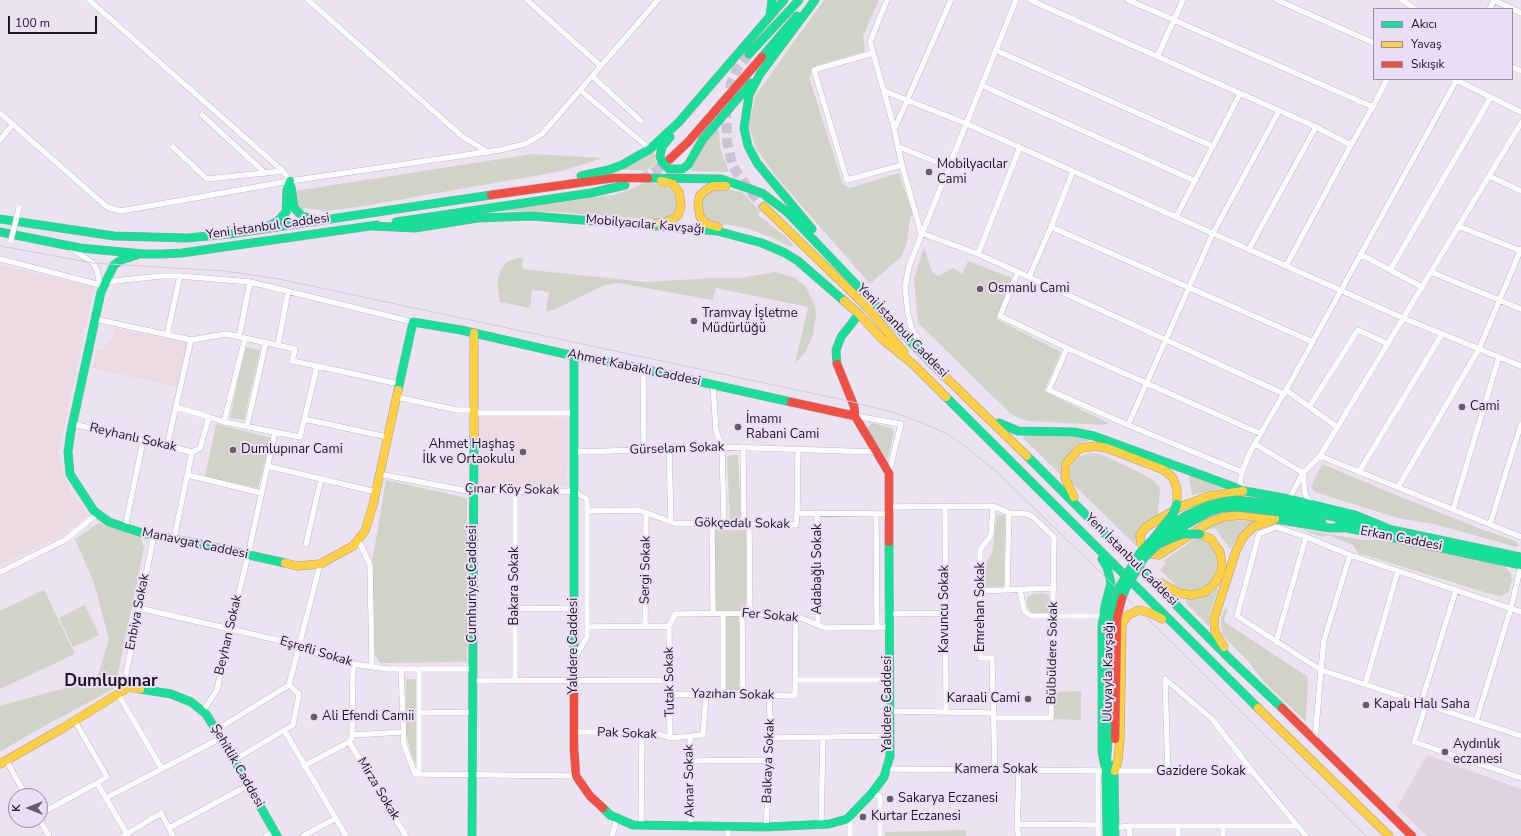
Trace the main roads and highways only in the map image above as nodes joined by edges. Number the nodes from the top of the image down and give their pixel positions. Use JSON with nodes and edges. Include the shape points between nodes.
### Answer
{"nodes":[{"id":1,"x":772,"y":0,"type":"edge"},
{"id":2,"x":784,"y":0,"type":"edge"},
{"id":3,"x":799,"y":0,"type":"edge"},
{"id":4,"x":814,"y":0,"type":"edge"},
{"id":5,"x":770,"y":16,"type":"junction"},
{"id":6,"x":749,"y":54,"type":"tunnel mouth"},
{"id":7,"x":776,"y":54,"type":"junction"},
{"id":8,"x":679,"y":122,"type":"junction"},
{"id":9,"x":670,"y":159,"type":"tunnel mouth"},
{"id":10,"x":634,"y":178,"type":"junction"},
{"id":11,"x":625,"y":185,"type":"dead end"},
{"id":12,"x":535,"y":188,"type":"junction"},
{"id":13,"x":750,"y":188,"type":"junction"},
{"id":14,"x":764,"y":207,"type":"tunnel mouth"},
{"id":15,"x":0,"y":218,"type":"edge"},
{"id":16,"x":318,"y":220,"type":"junction"},
{"id":17,"x":622,"y":224,"type":"junction"},
{"id":18,"x":371,"y":226,"type":"junction"},
{"id":19,"x":261,"y":230,"type":"junction"},
{"id":20,"x":0,"y":232,"type":"edge"},
{"id":21,"x":747,"y":238,"type":"junction"},
{"id":22,"x":144,"y":254,"type":"junction"},
{"id":23,"x":854,"y":280,"type":"junction"},
{"id":24,"x":859,"y":314,"type":"junction"},
{"id":25,"x":413,"y":322,"type":"joint"},
{"id":26,"x":474,"y":333,"type":"junction"},
{"id":27,"x":574,"y":356,"type":"junction"},
{"id":28,"x":914,"y":365,"type":"junction"},
{"id":29,"x":986,"y":415,"type":"junction"},
{"id":30,"x":855,"y":416,"type":"junction"},
{"id":31,"x":1245,"y":491,"type":"junction"},
{"id":32,"x":1082,"y":510,"type":"junction"},
{"id":33,"x":1282,"y":512,"type":"junction"},
{"id":34,"x":1389,"y":529,"type":"junction"},
{"id":35,"x":1155,"y":541,"type":"junction"},
{"id":36,"x":1092,"y":544,"type":"junction"},
{"id":37,"x":1521,"y":557,"type":"edge"},
{"id":38,"x":1521,"y":565,"type":"edge"},
{"id":39,"x":1142,"y":570,"type":"junction"},
{"id":40,"x":1103,"y":616,"type":"junction"},
{"id":41,"x":1123,"y":620,"type":"junction"},
{"id":42,"x":1178,"y":629,"type":"junction"},
{"id":43,"x":1231,"y":660,"type":"junction"},
{"id":44,"x":1111,"y":740,"type":"junction"},
{"id":45,"x":3,"y":762,"type":"edge"},
{"id":46,"x":1102,"y":771,"type":"junction"},
{"id":47,"x":1114,"y":771,"type":"junction"},
{"id":48,"x":1115,"y":832,"type":"edge"},
{"id":49,"x":276,"y":833,"type":"edge"},
{"id":50,"x":472,"y":836,"type":"edge"},
{"id":51,"x":1107,"y":836,"type":"edge"},
{"id":52,"x":1389,"y":836,"type":"edge"},
{"id":53,"x":1412,"y":836,"type":"edge"}],
"edges":[{"from":1,"to":5,"type":"main road"},
{"from":2,"to":5,"type":"main road"},
{"from":3,"to":6,"type":"main road"},
{"from":4,"to":7,"type":"main road"},
{"from":4,"to":9,"type":"main road","via":[[800,12],[688,142]]},
{"from":5,"to":8,"type":"main road"},
{"from":7,"to":8,"type":"main road","via":[[703,139],[688,165],[682,170],[675,170],[669,169],[660,156],[662,147]]},
{"from":7,"to":23,"type":"main road","via":[[760,74],[749,95],[744,128],[748,146],[757,163]]},
{"from":8,"to":12,"type":"main road","via":[[650,149],[636,158],[608,170]]},
{"from":10,"to":12,"type":"main road","via":[[601,179]]},
{"from":10,"to":13,"type":"main road","via":[[721,179]]},
{"from":10,"to":17,"type":"main road","via":[[673,184],[680,192],[681,206],[678,215],[663,223]]},
{"from":11,"to":18,"type":"main road","name":"Mobilyacılar Kavşağı","via":[[591,193]]},
{"from":12,"to":16,"type":"main road","name":"Yeni İstanbul Caddesi"},
{"from":13,"to":21,"type":"main road","via":[[713,186],[700,195],[698,203],[700,217],[707,224],[733,230]]},
{"from":13,"to":23,"type":"main road","via":[[762,193],[787,212]]},
{"from":14,"to":28,"type":"main road","via":[[868,308]]},
{"from":15,"to":19,"type":"main road","name":"Yeni İstanbul Caddesi","via":[[68,230],[141,238],[187,238]]},
{"from":16,"to":19,"type":"main road","name":"Yeni İstanbul Caddesi"},
{"from":16,"to":19,"type":"main road","via":[[302,216],[294,208],[290,181],[286,212],[278,221]]},
{"from":17,"to":18,"type":"main road","name":"Mobilyacılar Kavşağı","via":[[503,216],[415,228]]},
{"from":17,"to":21,"type":"main road","name":"Mobilyacılar Kavşağı","via":[[717,231]]},
{"from":18,"to":22,"type":"main road","name":"Yeni İstanbul Caddesi","via":[[182,253]]},
{"from":20,"to":22,"type":"main road","name":"Yeni İstanbul Caddesi","via":[[96,250]]},
{"from":21,"to":24,"type":"main road","name":"Mobilyacılar Kavşağı","via":[[798,261]]},
{"from":22,"to":25,"type":"main road","name":"Manavgat Caddesi","via":[[117,262],[102,286],[68,452],[70,474],[98,514],[109,522],[142,533],[298,566],[320,564],[353,546],[364,531],[376,492]]},
{"from":23,"to":29,"type":"main road","name":"Yeni İstanbul Caddesi","via":[[933,365]]},
{"from":24,"to":28,"type":"main road","name":"Mobilyacılar Kavşağı","via":[[882,339]]},
{"from":24,"to":30,"type":"main road","name":"Yalıdere Caddesi","via":[[840,337],[836,357],[837,367],[854,406]]},
{"from":25,"to":26,"type":"main road","name":"Ahmet Kabaklı Caddesi"},
{"from":26,"to":27,"type":"main road","name":"Ahmet Kabaklı Caddesi"},
{"from":26,"to":50,"type":"main road","name":"Cumhuriyet Caddesi"},
{"from":27,"to":30,"type":"main road","name":"Ahmet Kabaklı Caddesi"},
{"from":27,"to":30,"type":"main road","name":"Yalıdere Caddesi","via":[[576,776],[590,796],[610,815],[634,826],[766,827],[830,824],[847,819],[884,777],[890,756],[889,474]]},
{"from":28,"to":36,"type":"main road","name":"Yeni İstanbul Caddesi"},
{"from":29,"to":31,"type":"main road","via":[[1018,431],[1074,432],[1094,436]]},
{"from":29,"to":32,"type":"main road","name":"Yeni İstanbul Caddesi"},
{"from":31,"to":33,"type":"main road","via":[[1209,496],[1180,507],[1146,527],[1140,535],[1141,544],[1150,554],[1159,555],[1202,526],[1224,517]]},
{"from":31,"to":34,"type":"main road","via":[[1355,515]]},
{"from":32,"to":35,"type":"main road","bridge":true,"via":[[1065,478],[1069,459],[1082,448],[1107,448],[1164,470],[1175,483],[1177,504]]},
{"from":32,"to":39,"type":"main road","name":"Yeni İstanbul Caddesi"},
{"from":33,"to":34,"type":"main road","name":"Erkan Caddesi"},
{"from":33,"to":35,"type":"main road","name":"Uluyayla Kavşağı","bridge":true,"via":[[1244,507],[1222,508],[1209,512]]},
{"from":33,"to":38,"type":"main road","name":"Erkan Caddesi","via":[[1343,528]]},
{"from":33,"to":43,"type":"main road","via":[[1253,527],[1243,537],[1236,551],[1214,619],[1215,632]]},
{"from":34,"to":37,"type":"main road","name":"Erkan Caddesi"},
{"from":35,"to":39,"type":"main road","bridge":true,"via":[[1182,534],[1200,534],[1208,537],[1220,552],[1222,561],[1218,579],[1205,592],[1192,596],[1179,594]]},
{"from":35,"to":44,"type":"main road","name":"Uluyayla Kavşağı","bridge":true,"via":[[1124,593],[1118,612]]},
{"from":36,"to":40,"type":"main road","via":[[1107,567],[1110,578]]},
{"from":36,"to":42,"type":"main road","name":"Yeni İstanbul Caddesi"},
{"from":39,"to":43,"type":"main road","name":"Yeni İstanbul Caddesi"},
{"from":40,"to":41,"type":"main road","via":[[1114,612],[1120,614]]},
{"from":40,"to":41,"type":"main road","via":[[1105,622],[1110,625],[1116,626]]},
{"from":40,"to":46,"type":"main road"},
{"from":41,"to":42,"type":"main road","via":[[1132,612],[1143,610]]},
{"from":41,"to":47,"type":"main road","via":[[1120,739]]},
{"from":42,"to":52,"type":"main road","name":"Yeni İstanbul Caddesi"},
{"from":43,"to":53,"type":"main road","name":"Yeni İstanbul Caddesi"},
{"from":44,"to":46,"type":"main road"},
{"from":44,"to":47,"type":"main road"},
{"from":45,"to":49,"type":"main road","name":"Şehitlik Caddesi","via":[[129,688],[171,694],[191,702],[203,711]]},
{"from":46,"to":51,"type":"main road"},
{"from":47,"to":48,"type":"main road"}]}
